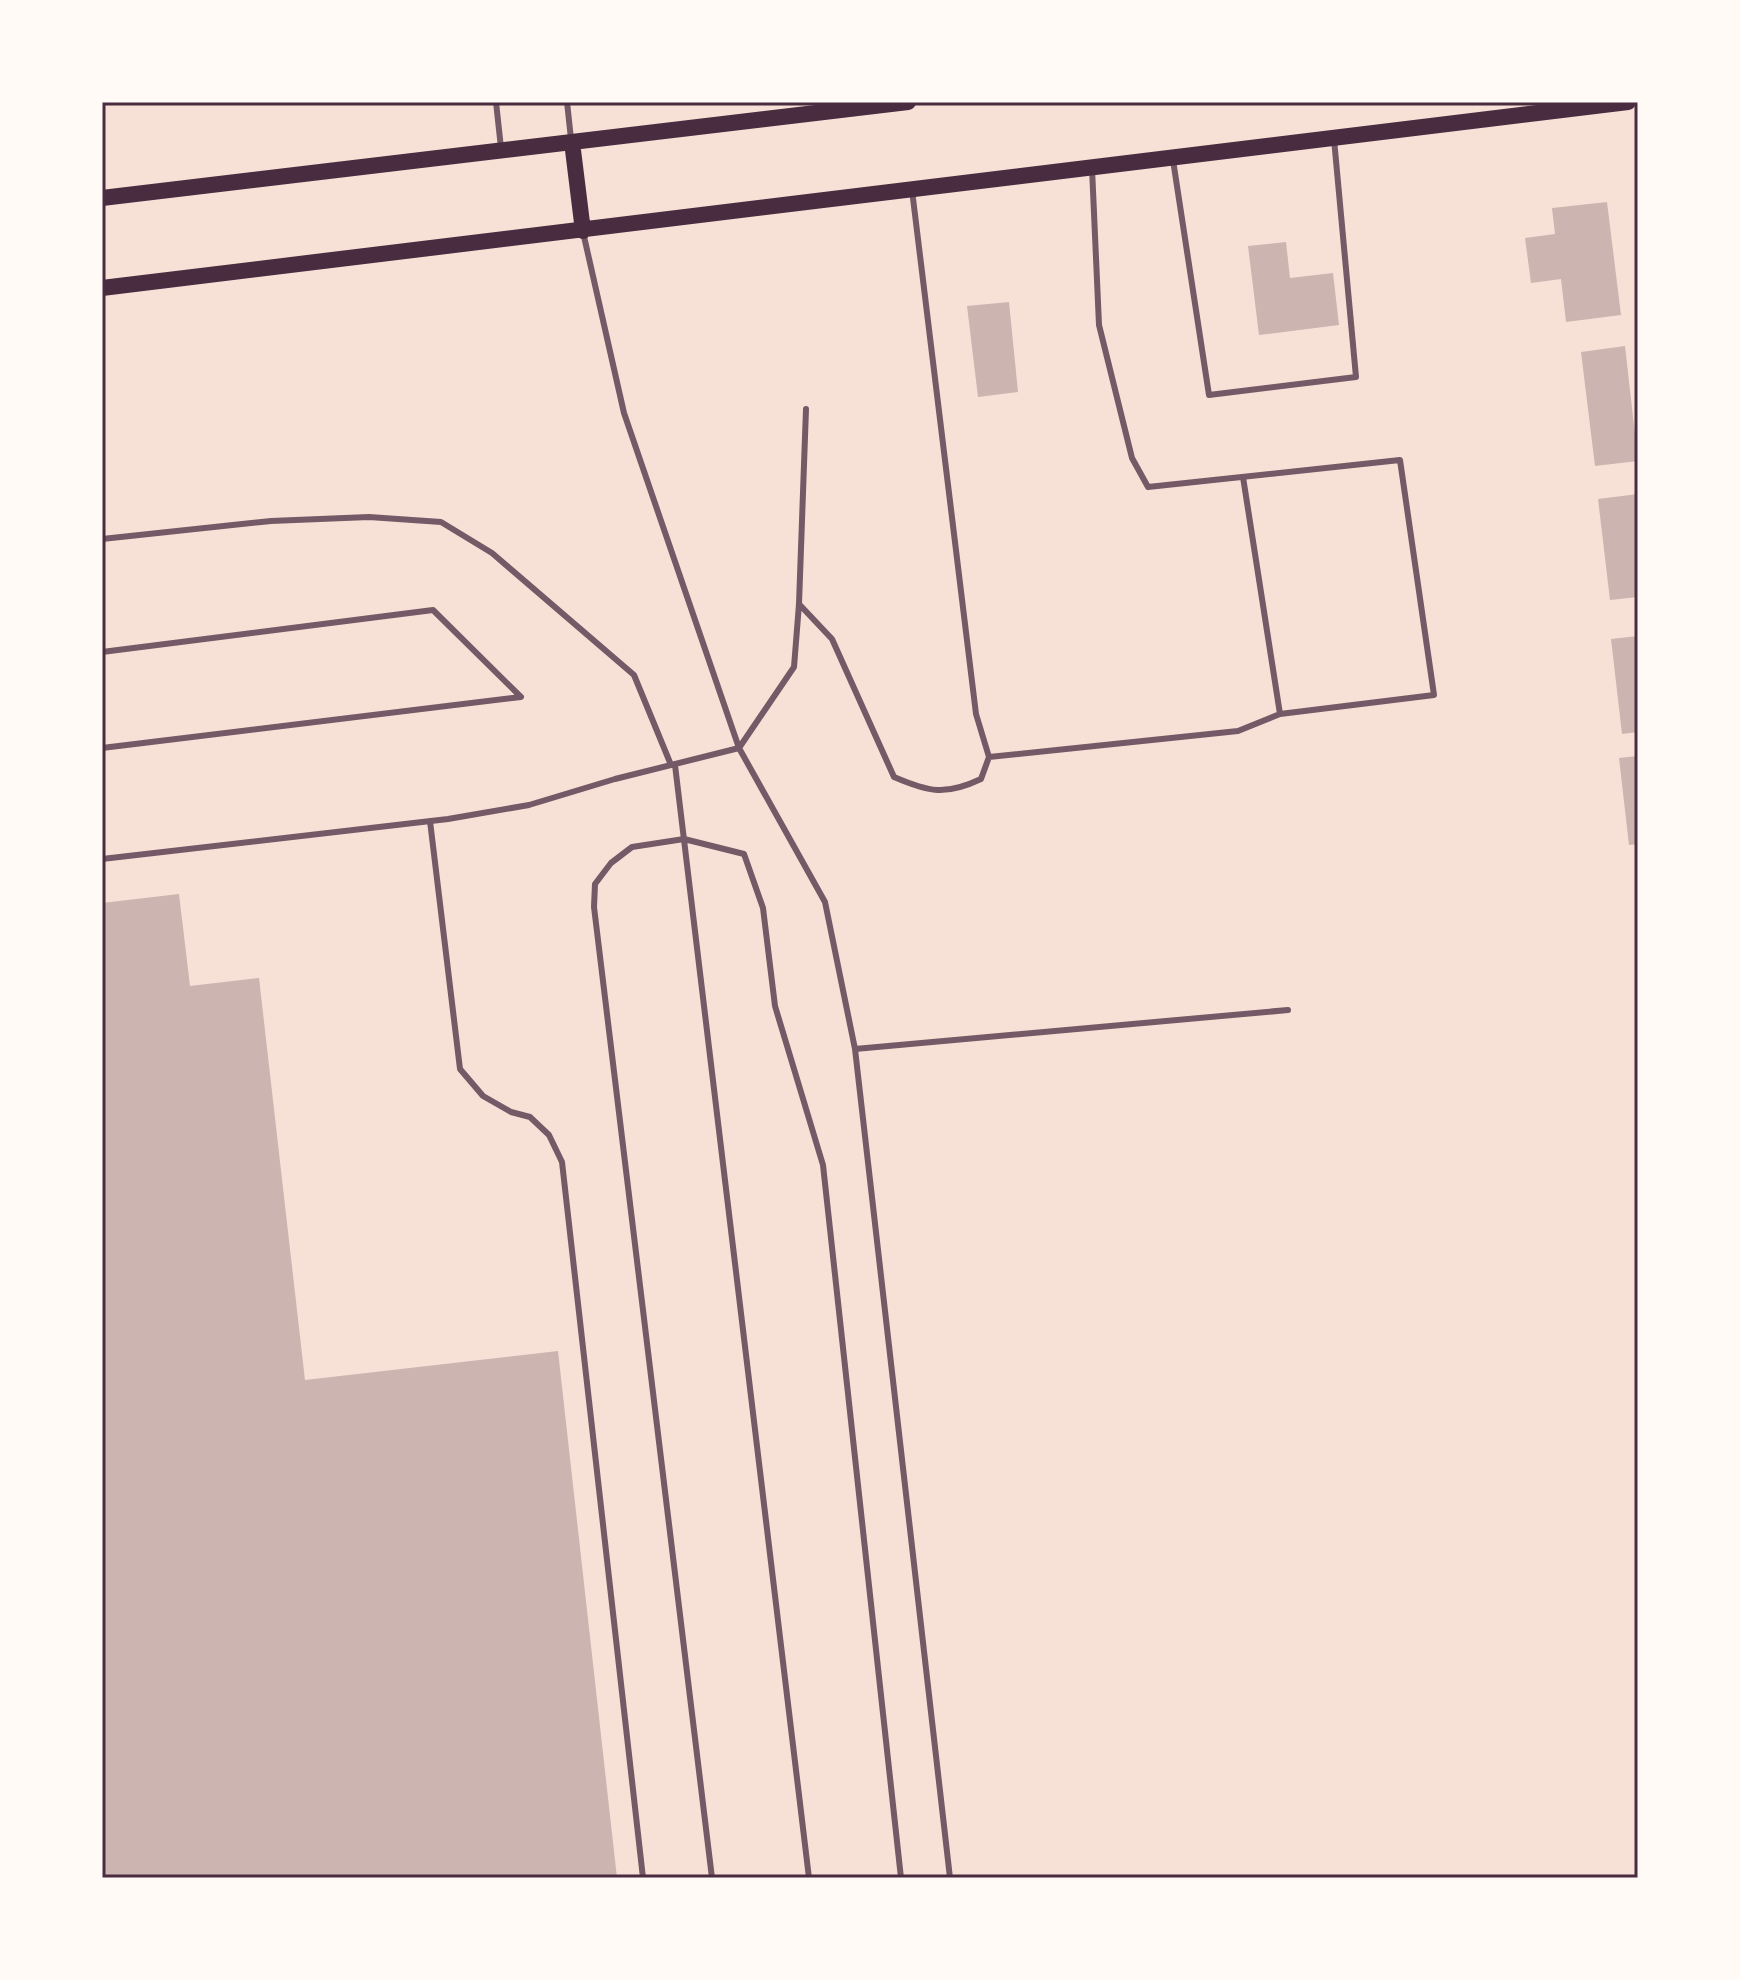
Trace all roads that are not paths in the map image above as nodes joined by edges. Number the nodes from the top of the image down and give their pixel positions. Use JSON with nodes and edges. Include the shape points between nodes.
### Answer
{"nodes":[{"id":1,"x":496,"y":102,"type":"edge"},
{"id":2,"x":567,"y":102,"type":"edge"},
{"id":3,"x":908,"y":102,"type":"edge"},
{"id":4,"x":1628,"y":102,"type":"edge"},
{"id":5,"x":1334,"y":139,"type":"junction"},
{"id":6,"x":572,"y":142,"type":"junction"},
{"id":7,"x":501,"y":151,"type":"junction"},
{"id":8,"x":1173,"y":158,"type":"junction"},
{"id":9,"x":1092,"y":168,"type":"junction"},
{"id":10,"x":912,"y":190,"type":"junction"},
{"id":11,"x":102,"y":198,"type":"edge"},
{"id":12,"x":583,"y":231,"type":"junction"},
{"id":13,"x":102,"y":288,"type":"edge"},
{"id":14,"x":806,"y":409,"type":"dead end"},
{"id":15,"x":1243,"y":477,"type":"junction"},
{"id":16,"x":102,"y":539,"type":"edge"},
{"id":17,"x":799,"y":604,"type":"junction"},
{"id":18,"x":102,"y":652,"type":"edge"},
{"id":19,"x":1280,"y":714,"type":"junction"},
{"id":20,"x":102,"y":748,"type":"edge"},
{"id":21,"x":739,"y":748,"type":"junction"},
{"id":22,"x":989,"y":757,"type":"junction"},
{"id":23,"x":673,"y":765,"type":"junction"},
{"id":24,"x":430,"y":821,"type":"junction"},
{"id":25,"x":684,"y":839,"type":"junction"},
{"id":26,"x":102,"y":859,"type":"edge"},
{"id":27,"x":1288,"y":1010,"type":"dead end"},
{"id":28,"x":855,"y":1049,"type":"junction"},
{"id":29,"x":643,"y":1878,"type":"edge"},
{"id":30,"x":712,"y":1878,"type":"edge"},
{"id":31,"x":809,"y":1878,"type":"edge"},
{"id":32,"x":901,"y":1878,"type":"edge"},
{"id":33,"x":950,"y":1878,"type":"edge"}],
"edges":[{"from":1,"to":7,"type":"lane"},
{"from":2,"to":6,"type":"lane"},
{"from":3,"to":6,"type":"main road"},
{"from":4,"to":5,"type":"main road"},
{"from":5,"to":8,"type":"main road"},
{"from":5,"to":8,"type":"lane","via":[[1356,377],[1209,395]]},
{"from":6,"to":7,"type":"main road"},
{"from":6,"to":12,"type":"main road"},
{"from":7,"to":11,"type":"main road"},
{"from":8,"to":9,"type":"main road"},
{"from":9,"to":10,"type":"main road"},
{"from":9,"to":15,"type":"lane","via":[[1099,325],[1132,458],[1148,487]]},
{"from":10,"to":12,"type":"main road"},
{"from":10,"to":22,"type":"lane","via":[[976,714]]},
{"from":12,"to":13,"type":"main road"},
{"from":12,"to":21,"type":"lane","via":[[624,413]]},
{"from":14,"to":17,"type":"lane"},
{"from":15,"to":19,"type":"lane"},
{"from":15,"to":19,"type":"lane","via":[[1400,460],[1434,695]]},
{"from":16,"to":23,"type":"lane","via":[[285,521],[369,517],[441,522],[492,553],[634,675]]},
{"from":17,"to":21,"type":"lane","via":[[794,667]]},
{"from":17,"to":22,"type":"lane","via":[[832,639],[894,777],[924,790],[959,790],[981,779]]},
{"from":18,"to":20,"type":"lane","via":[[433,610],[521,697]]},
{"from":19,"to":22,"type":"lane","via":[[1238,731]]},
{"from":21,"to":23,"type":"lane"},
{"from":21,"to":28,"type":"lane","via":[[825,902]]},
{"from":23,"to":24,"type":"lane","via":[[529,805]]},
{"from":23,"to":25,"type":"lane"},
{"from":24,"to":26,"type":"lane"},
{"from":24,"to":29,"type":"lane","via":[[460,1069],[483,1096],[530,1117],[549,1135],[562,1162]]},
{"from":25,"to":30,"type":"lane","via":[[632,847],[595,884],[594,907]]},
{"from":25,"to":31,"type":"lane"},
{"from":25,"to":32,"type":"lane","via":[[744,854],[763,908],[775,1006],[823,1165]]},
{"from":27,"to":28,"type":"lane"},
{"from":28,"to":33,"type":"lane"}]}
